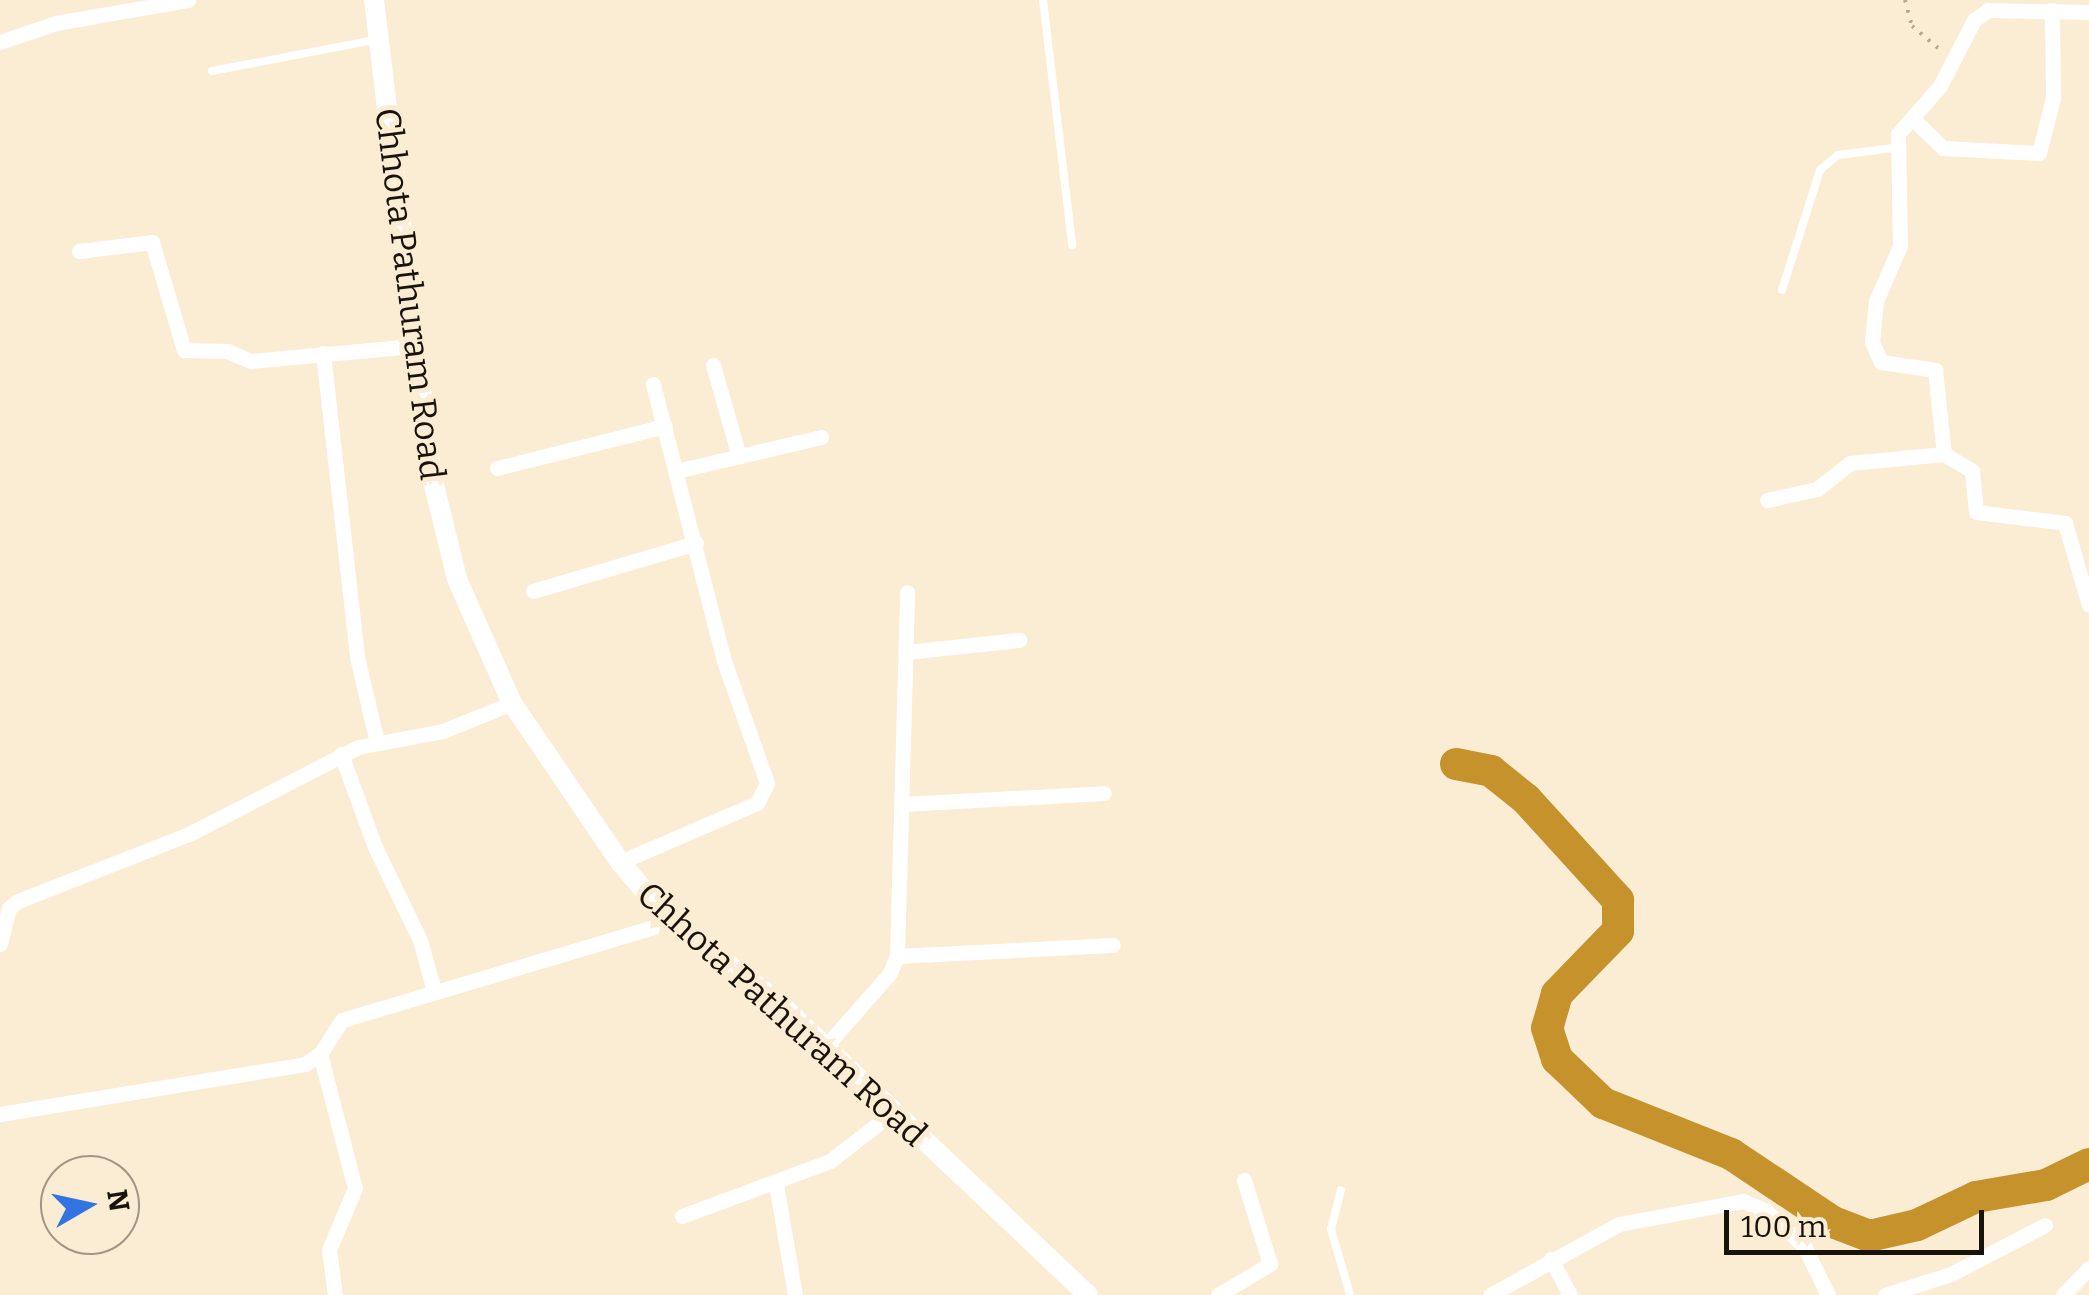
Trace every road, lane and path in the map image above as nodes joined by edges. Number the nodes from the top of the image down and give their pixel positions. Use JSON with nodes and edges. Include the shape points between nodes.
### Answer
{"nodes":[{"id":1,"x":188,"y":0,"type":"edge"},
{"id":2,"x":374,"y":0,"type":"edge"},
{"id":3,"x":1043,"y":0,"type":"edge"},
{"id":4,"x":1905,"y":0,"type":"edge"},
{"id":5,"x":2008,"y":4,"type":"edge"},
{"id":6,"x":2052,"y":10,"type":"junction"},
{"id":7,"x":2089,"y":12,"type":"edge"},
{"id":8,"x":377,"y":39,"type":"junction"},
{"id":9,"x":0,"y":42,"type":"edge"},
{"id":10,"x":1954,"y":60,"type":"junction"},
{"id":11,"x":212,"y":71,"type":"dead end"},
{"id":12,"x":1913,"y":118,"type":"junction"},
{"id":13,"x":1894,"y":148,"type":"junction"},
{"id":14,"x":1072,"y":246,"type":"dead end"},
{"id":15,"x":79,"y":251,"type":"dead end"},
{"id":16,"x":1782,"y":290,"type":"dead end"},
{"id":17,"x":413,"y":346,"type":"junction"},
{"id":18,"x":324,"y":353,"type":"junction"},
{"id":19,"x":713,"y":364,"type":"dead end"},
{"id":20,"x":653,"y":384,"type":"dead end"},
{"id":21,"x":665,"y":426,"type":"junction"},
{"id":22,"x":821,"y":437,"type":"dead end"},
{"id":23,"x":1944,"y":454,"type":"junction"},
{"id":24,"x":739,"y":456,"type":"junction"},
{"id":25,"x":497,"y":468,"type":"dead end"},
{"id":26,"x":676,"y":471,"type":"junction"},
{"id":27,"x":1766,"y":500,"type":"dead end"},
{"id":28,"x":696,"y":542,"type":"junction"},
{"id":29,"x":534,"y":591,"type":"dead end"},
{"id":30,"x":907,"y":592,"type":"dead end"},
{"id":31,"x":2089,"y":605,"type":"edge"},
{"id":32,"x":1019,"y":640,"type":"dead end"},
{"id":33,"x":906,"y":652,"type":"junction"},
{"id":34,"x":512,"y":702,"type":"junction"},
{"id":35,"x":377,"y":742,"type":"junction"},
{"id":36,"x":341,"y":754,"type":"junction"},
{"id":37,"x":1104,"y":794,"type":"dead end"},
{"id":38,"x":903,"y":804,"type":"junction"},
{"id":39,"x":620,"y":862,"type":"junction"},
{"id":40,"x":670,"y":922,"type":"junction"},
{"id":41,"x":0,"y":944,"type":"edge"},
{"id":42,"x":1113,"y":945,"type":"dead end"},
{"id":43,"x":898,"y":956,"type":"junction"},
{"id":44,"x":434,"y":991,"type":"junction"},
{"id":45,"x":825,"y":1047,"type":"junction"},
{"id":46,"x":320,"y":1054,"type":"junction"},
{"id":47,"x":893,"y":1112,"type":"junction"},
{"id":48,"x":0,"y":1114,"type":"edge"},
{"id":49,"x":1244,"y":1180,"type":"dead end"},
{"id":50,"x":776,"y":1184,"type":"junction"},
{"id":51,"x":1341,"y":1190,"type":"dead end"},
{"id":52,"x":682,"y":1216,"type":"dead end"},
{"id":53,"x":2045,"y":1224,"type":"dead end"},
{"id":54,"x":1551,"y":1259,"type":"junction"},
{"id":55,"x":2089,"y":1268,"type":"edge"},
{"id":56,"x":335,"y":1295,"type":"edge"},
{"id":57,"x":795,"y":1295,"type":"edge"},
{"id":58,"x":1088,"y":1295,"type":"edge"},
{"id":59,"x":1218,"y":1295,"type":"edge"},
{"id":60,"x":1350,"y":1295,"type":"edge"},
{"id":61,"x":1490,"y":1295,"type":"edge"},
{"id":62,"x":1570,"y":1295,"type":"edge"},
{"id":63,"x":1828,"y":1295,"type":"edge"},
{"id":64,"x":1886,"y":1295,"type":"edge"},
{"id":65,"x":2062,"y":1295,"type":"edge"}],
"edges":[{"from":1,"to":9,"type":"street","via":[[56,23]]},
{"from":2,"to":8,"type":"street","name":"Chhota Pathuram Road"},
{"from":3,"to":14,"type":"lane"},
{"from":4,"to":10,"type":"path","via":[[1912,26]]},
{"from":5,"to":6,"type":"street"},
{"from":5,"to":10,"type":"street","via":[[1974,20]]},
{"from":6,"to":7,"type":"street"},
{"from":6,"to":12,"type":"street","via":[[2052,98],[2039,153],[1943,148]]},
{"from":8,"to":11,"type":"lane"},
{"from":8,"to":17,"type":"street","name":"Chhota Pathuram Road"},
{"from":10,"to":12,"type":"street"},
{"from":12,"to":13,"type":"street"},
{"from":13,"to":16,"type":"lane","via":[[1838,155],[1820,170]]},
{"from":13,"to":23,"type":"street","via":[[1900,246],[1876,301],[1872,342],[1881,362],[1935,370]]},
{"from":15,"to":18,"type":"street","via":[[152,242],[184,350],[226,351],[251,361]]},
{"from":17,"to":18,"type":"street"},
{"from":17,"to":34,"type":"street","name":"Chhota Pathuram Road","via":[[443,530]]},
{"from":18,"to":35,"type":"street","via":[[357,658]]},
{"from":19,"to":24,"type":"street"},
{"from":20,"to":21,"type":"street"},
{"from":21,"to":25,"type":"street"},
{"from":21,"to":26,"type":"street"},
{"from":22,"to":24,"type":"street"},
{"from":23,"to":27,"type":"street","via":[[1850,463],[1816,489]]},
{"from":23,"to":31,"type":"street","via":[[1972,471],[1971,504],[1979,514],[2065,523]]},
{"from":24,"to":26,"type":"street"},
{"from":26,"to":28,"type":"street"},
{"from":28,"to":29,"type":"street"},
{"from":28,"to":39,"type":"street","via":[[766,791],[757,802]]},
{"from":30,"to":33,"type":"street"},
{"from":32,"to":33,"type":"street"},
{"from":33,"to":38,"type":"street"},
{"from":34,"to":35,"type":"street","via":[[443,731]]},
{"from":34,"to":39,"type":"street","name":"Chhota Pathuram Road"},
{"from":35,"to":36,"type":"street"},
{"from":36,"to":41,"type":"street","via":[[190,834],[18,902],[9,908]]},
{"from":36,"to":44,"type":"street","via":[[375,847],[420,940]]},
{"from":37,"to":38,"type":"street"},
{"from":38,"to":43,"type":"street"},
{"from":39,"to":40,"type":"street","name":"Chhota Pathuram Road"},
{"from":40,"to":44,"type":"street"},
{"from":40,"to":45,"type":"street","name":"Chhota Pathuram Road","via":[[745,974]]},
{"from":42,"to":43,"type":"street"},
{"from":43,"to":45,"type":"street"},
{"from":44,"to":46,"type":"street","via":[[342,1020]]},
{"from":45,"to":47,"type":"street","name":"Chhota Pathuram Road"},
{"from":46,"to":48,"type":"street","via":[[305,1064]]},
{"from":46,"to":56,"type":"street","via":[[354,1174],[352,1203],[330,1250]]},
{"from":47,"to":50,"type":"street","via":[[848,1150]]},
{"from":47,"to":58,"type":"street","name":"Chhota Pathuram Road"},
{"from":49,"to":59,"type":"street","via":[[1270,1264]]},
{"from":50,"to":52,"type":"street"},
{"from":50,"to":57,"type":"street"},
{"from":51,"to":60,"type":"lane","via":[[1331,1228]]},
{"from":53,"to":64,"type":"street","via":[[1951,1274]]},
{"from":54,"to":61,"type":"street"},
{"from":54,"to":62,"type":"street"},
{"from":54,"to":63,"type":"street","via":[[1619,1224],[1743,1201],[1766,1211],[1804,1246]]},
{"from":55,"to":65,"type":"street"}]}
